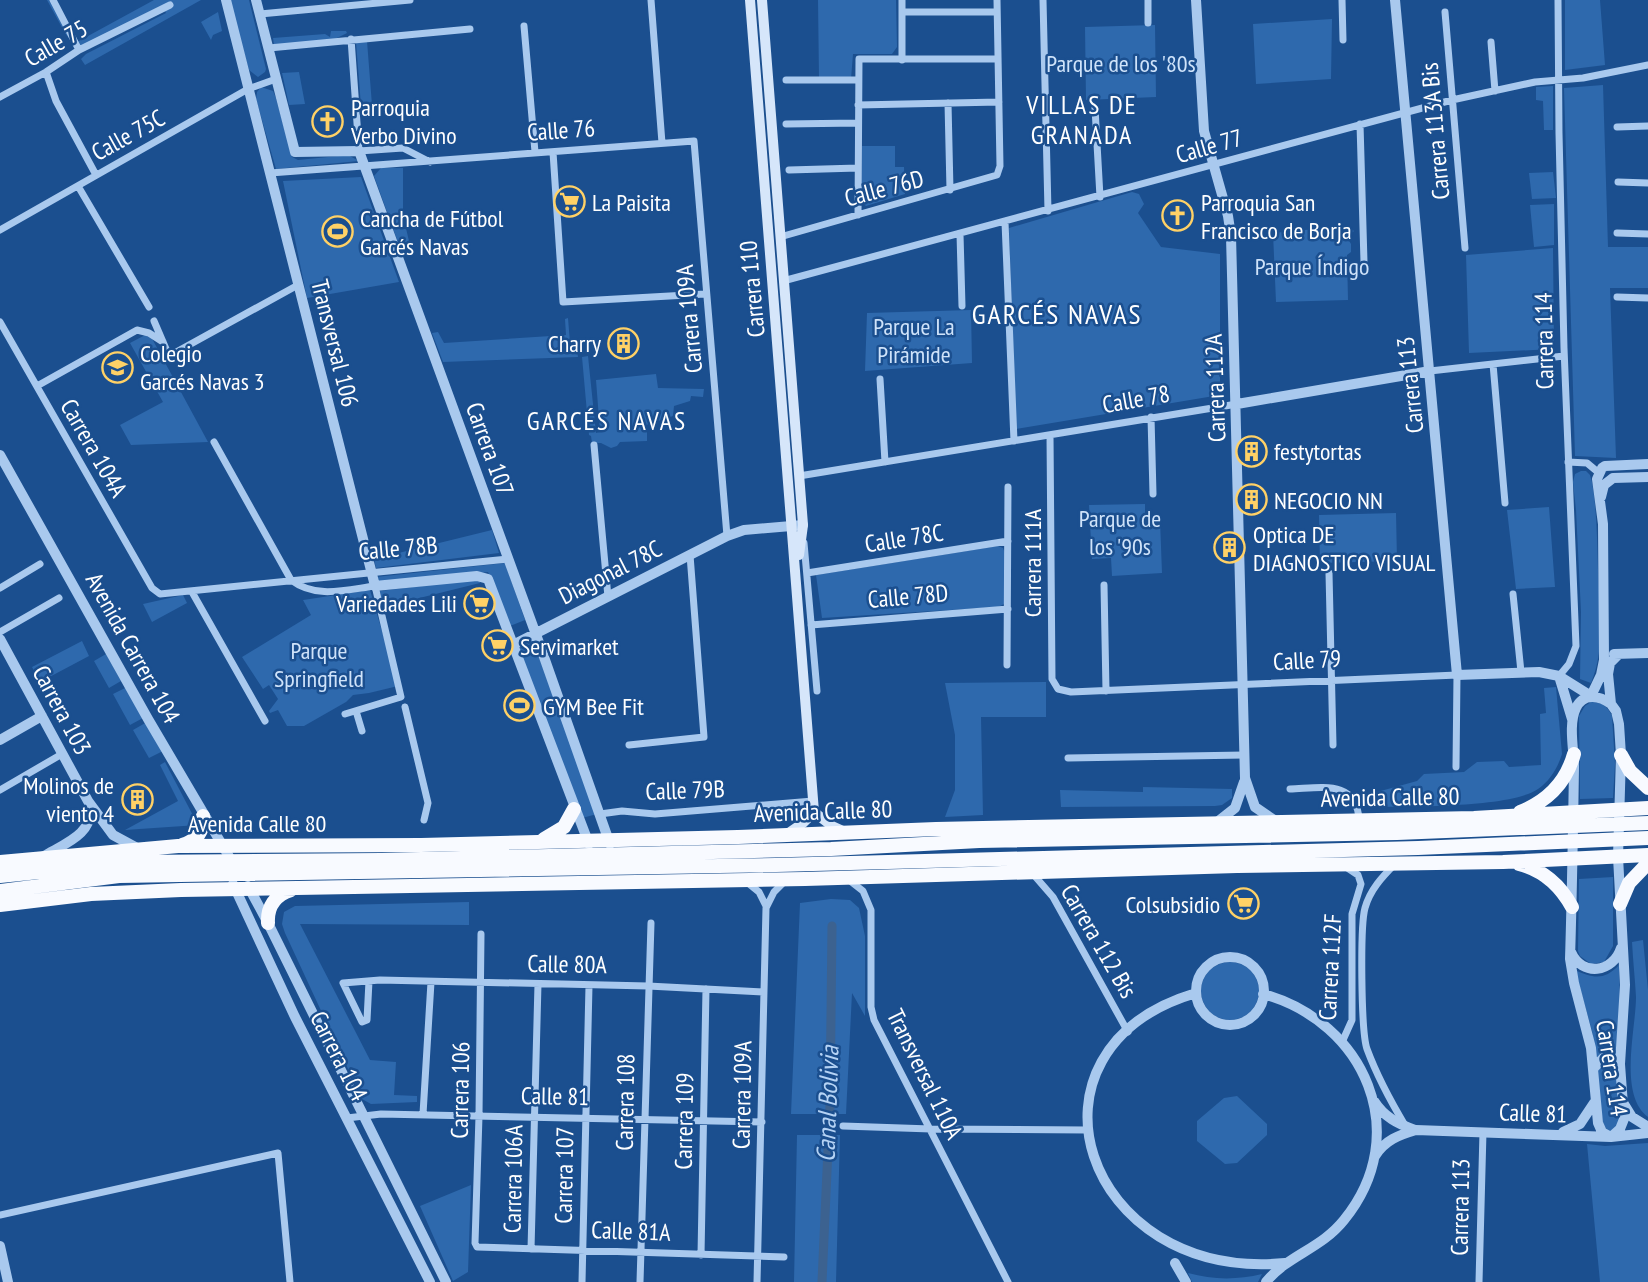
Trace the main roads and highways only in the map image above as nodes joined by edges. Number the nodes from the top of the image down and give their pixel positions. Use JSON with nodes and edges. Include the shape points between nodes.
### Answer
{"nodes":[{"id":1,"x":750,"y":0,"type":"edge"},
{"id":2,"x":762,"y":0,"type":"edge"},
{"id":3,"x":780,"y":302,"type":"junction"},
{"id":4,"x":797,"y":525,"type":"junction"},
{"id":5,"x":1574,"y":754,"type":"road end"},
{"id":6,"x":1621,"y":755,"type":"road end"},
{"id":7,"x":1648,"y":788,"type":"edge"},
{"id":8,"x":814,"y":806,"type":"junction"},
{"id":9,"x":1648,"y":808,"type":"edge"},
{"id":10,"x":574,"y":809,"type":"road end"},
{"id":11,"x":1509,"y":814,"type":"junction"},
{"id":12,"x":203,"y":816,"type":"road end"},
{"id":13,"x":1619,"y":818,"type":"junction"},
{"id":14,"x":1648,"y":823,"type":"edge"},
{"id":15,"x":1573,"y":827,"type":"junction"},
{"id":16,"x":845,"y":833,"type":"junction"},
{"id":17,"x":784,"y":835,"type":"junction"},
{"id":18,"x":738,"y":837,"type":"junction"},
{"id":19,"x":1648,"y":838,"type":"edge"},
{"id":20,"x":542,"y":840,"type":"junction"},
{"id":21,"x":421,"y":845,"type":"junction"},
{"id":22,"x":178,"y":846,"type":"junction"},
{"id":23,"x":762,"y":850,"type":"junction"},
{"id":24,"x":606,"y":854,"type":"junction"},
{"id":25,"x":1648,"y":855,"type":"edge"},
{"id":26,"x":397,"y":860,"type":"junction"},
{"id":27,"x":0,"y":862,"type":"edge"},
{"id":28,"x":1503,"y":862,"type":"junction"},
{"id":29,"x":1648,"y":863,"type":"edge"},
{"id":30,"x":232,"y":868,"type":"junction"},
{"id":31,"x":0,"y":876,"type":"edge"},
{"id":32,"x":295,"y":889,"type":"junction"},
{"id":33,"x":0,"y":891,"type":"edge"},
{"id":34,"x":1620,"y":904,"type":"road end"},
{"id":35,"x":0,"y":905,"type":"edge"},
{"id":36,"x":1572,"y":907,"type":"road end"},
{"id":37,"x":268,"y":923,"type":"road end"}],
"edges":[{"from":1,"to":3,"type":"main road","name":"Carrera 110"},
{"from":2,"to":3,"type":"main road","name":"Carrera 110","via":[[783,281]]},
{"from":3,"to":4,"type":"main road","name":"Carrera 110"},
{"from":3,"to":4,"type":"main road","name":"Carrera 110","via":[[799,476]]},
{"from":4,"to":8,"type":"main road","name":"Carrera 110"},
{"from":5,"to":11,"type":"highway","via":[[1554,791],[1535,806]]},
{"from":6,"to":7,"type":"highway"},
{"from":8,"to":16,"type":"main road","via":[[832,827]]},
{"from":8,"to":17,"type":"main road","via":[[803,823]]},
{"from":9,"to":13,"type":"highway","name":"Avenida Calle 80"},
{"from":10,"to":20,"type":"highway","via":[[564,827]]},
{"from":11,"to":15,"type":"highway","name":"Avenida Calle 80"},
{"from":11,"to":16,"type":"highway","name":"Avenida Calle 80"},
{"from":12,"to":22,"type":"highway","via":[[199,835]]},
{"from":13,"to":14,"type":"highway","name":"Avenida Calle 80"},
{"from":13,"to":15,"type":"highway","name":"Avenida Calle 80"},
{"from":15,"to":19,"type":"highway","name":"Avenida Calle 80","via":[[1618,840]]},
{"from":15,"to":23,"type":"highway","name":"Avenida Calle 80"},
{"from":15,"to":24,"type":"highway","name":"Avenida Calle 80"},
{"from":16,"to":17,"type":"highway","name":"Avenida Calle 80"},
{"from":17,"to":18,"type":"highway","name":"Avenida Calle 80"},
{"from":18,"to":23,"type":"highway"},
{"from":18,"to":24,"type":"highway","name":"Avenida Calle 80"},
{"from":20,"to":21,"type":"highway","name":"Avenida Calle 80"},
{"from":20,"to":24,"type":"highway","name":"Avenida Calle 80","via":[[586,839]]},
{"from":21,"to":22,"type":"highway","name":"Avenida Calle 80"},
{"from":21,"to":26,"type":"highway"},
{"from":22,"to":27,"type":"highway","name":"Avenida Calle 80"},
{"from":23,"to":24,"type":"highway","name":"Avenida Calle 80"},
{"from":24,"to":26,"type":"highway","name":"Avenida Calle 80"},
{"from":24,"to":30,"type":"highway","name":"Avenida Calle 80"},
{"from":25,"to":28,"type":"highway"},
{"from":26,"to":30,"type":"highway","name":"Avenida Calle 80"},
{"from":28,"to":32,"type":"highway"},
{"from":28,"to":36,"type":"highway","via":[[1527,866],[1547,877]]},
{"from":29,"to":34,"type":"highway","via":[[1629,883]]},
{"from":30,"to":31,"type":"highway","name":"Avenida Calle 80","via":[[134,862]]},
{"from":30,"to":33,"type":"highway","name":"Avenida Calle 80"},
{"from":32,"to":35,"type":"highway","via":[[91,894]]},
{"from":32,"to":37,"type":"highway","via":[[273,902]]}]}
